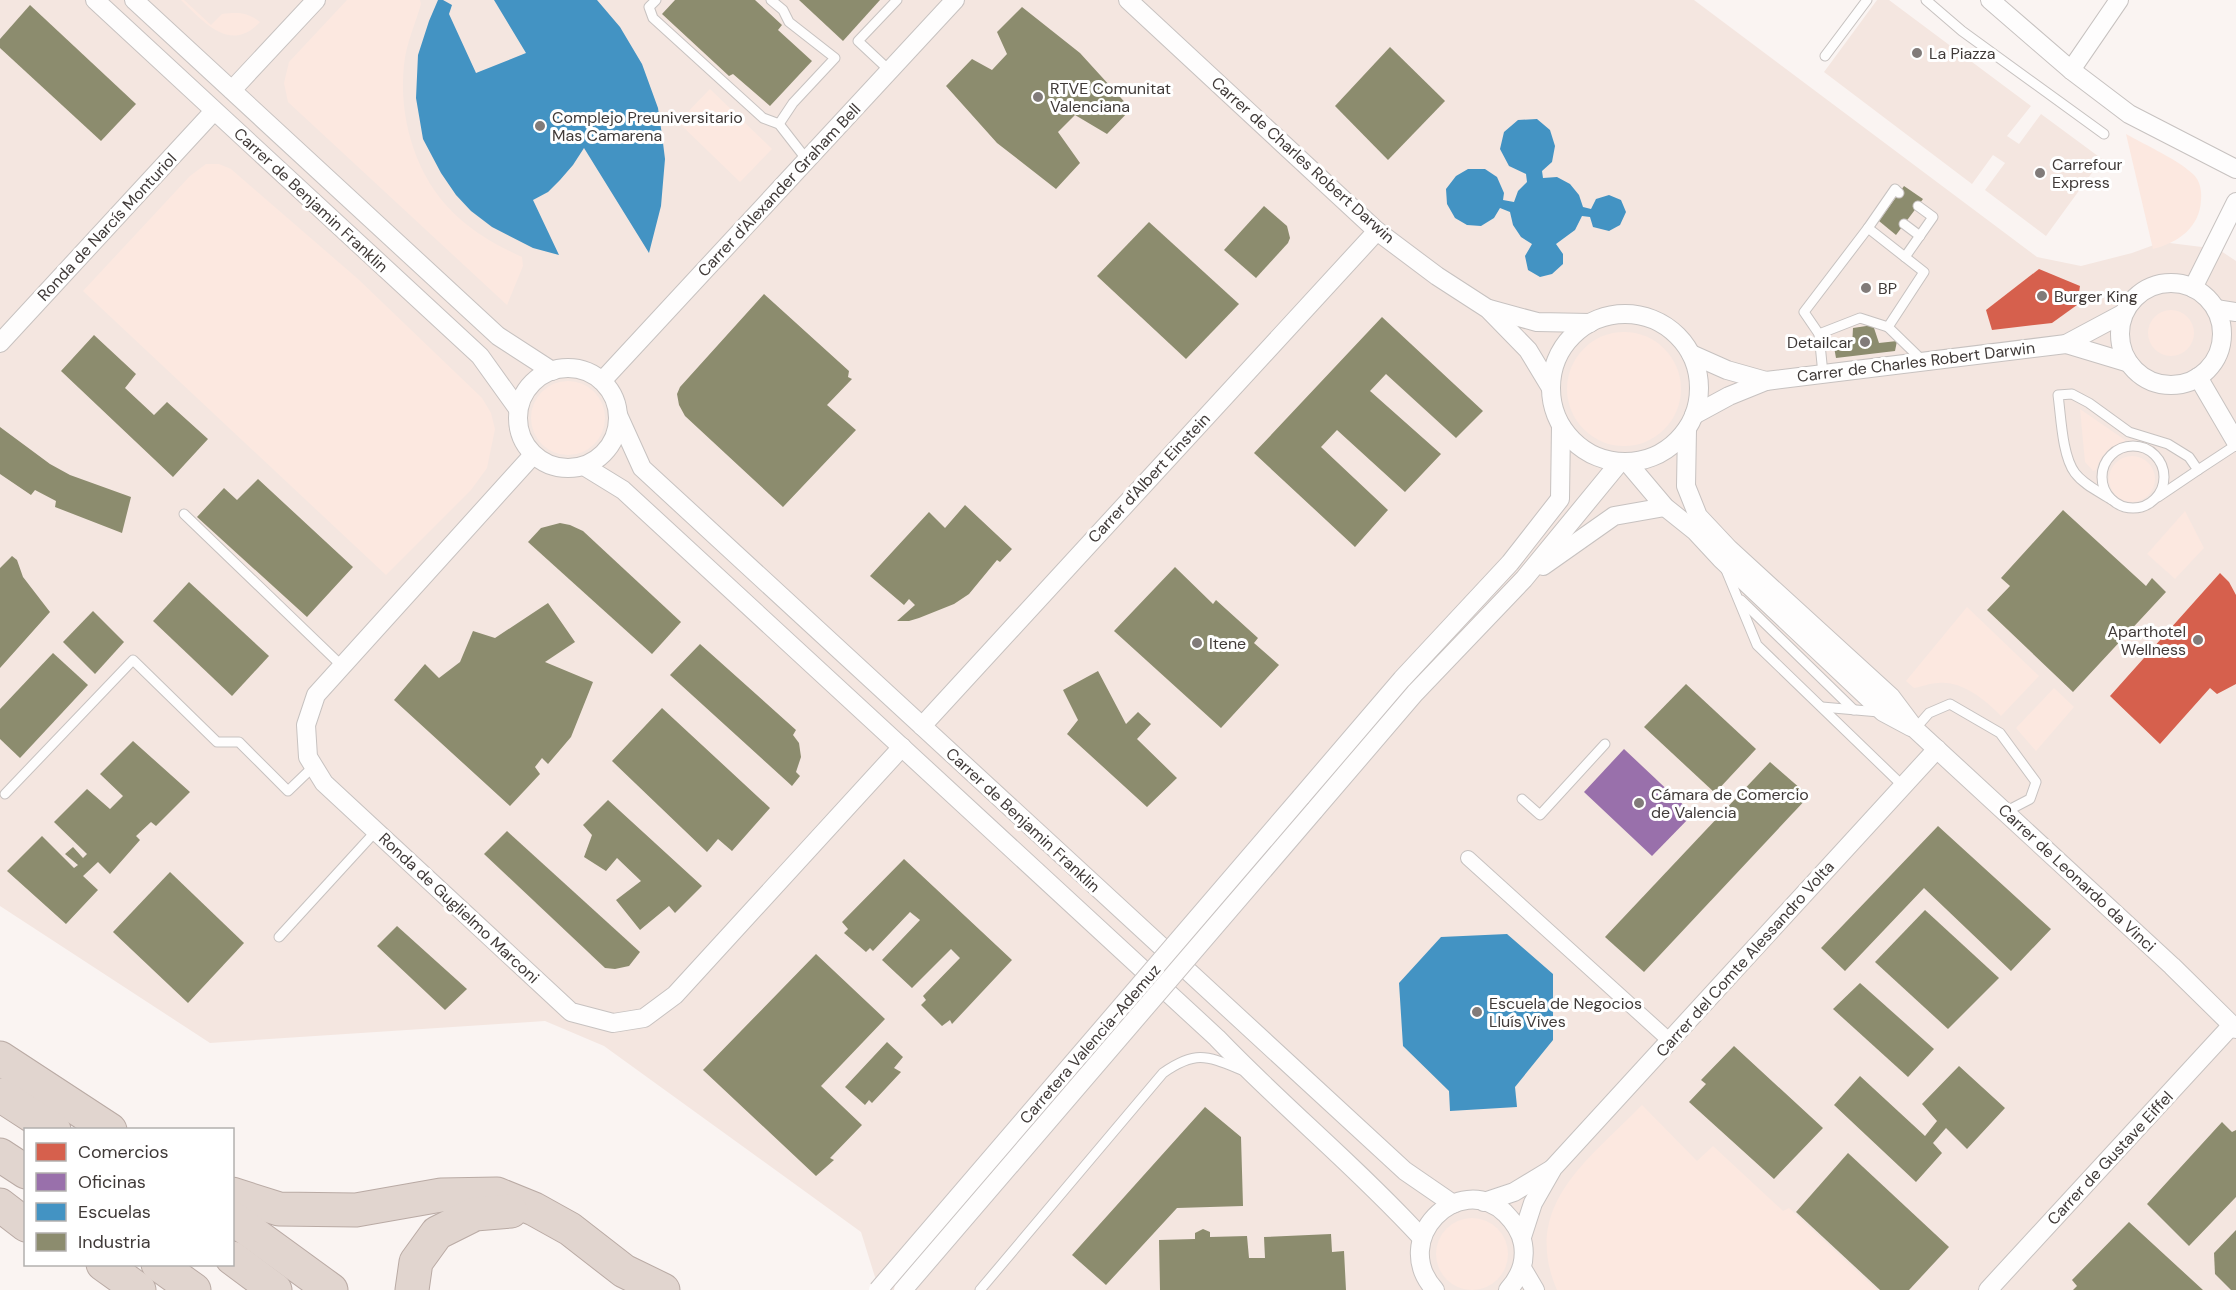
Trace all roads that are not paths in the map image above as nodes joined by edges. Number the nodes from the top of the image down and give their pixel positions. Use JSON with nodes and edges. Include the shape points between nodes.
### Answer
{"nodes":[{"id":1,"x":95,"y":0,"type":"edge"},
{"id":2,"x":134,"y":0,"type":"edge"},
{"id":3,"x":316,"y":0,"type":"edge"},
{"id":4,"x":656,"y":0,"type":"edge"},
{"id":5,"x":771,"y":0,"type":"edge"},
{"id":6,"x":897,"y":0,"type":"edge"},
{"id":7,"x":955,"y":0,"type":"edge"},
{"id":8,"x":1128,"y":0,"type":"edge"},
{"id":9,"x":1926,"y":0,"type":"edge"},
{"id":10,"x":1990,"y":0,"type":"edge"},
{"id":11,"x":2120,"y":0,"type":"edge"},
{"id":12,"x":1866,"y":1,"type":"edge"},
{"id":13,"x":1825,"y":56,"type":"dead end"},
{"id":14,"x":2071,"y":70,"type":"junction"},
{"id":15,"x":890,"y":71,"type":"junction"},
{"id":16,"x":232,"y":90,"type":"junction"},
{"id":17,"x":214,"y":111,"type":"junction"},
{"id":18,"x":779,"y":124,"type":"junction"},
{"id":19,"x":2104,"y":135,"type":"dead end"},
{"id":20,"x":807,"y":160,"type":"junction"},
{"id":21,"x":2236,"y":169,"type":"edge"},
{"id":22,"x":1899,"y":193,"type":"dead end"},
{"id":23,"x":2236,"y":202,"type":"edge"},
{"id":24,"x":1918,"y":206,"type":"dead end"},
{"id":25,"x":1904,"y":224,"type":"dead end"},
{"id":26,"x":1868,"y":228,"type":"junction"},
{"id":27,"x":1377,"y":231,"type":"junction"},
{"id":28,"x":1920,"y":236,"type":"junction"},
{"id":29,"x":1905,"y":257,"type":"junction"},
{"id":30,"x":2193,"y":288,"type":"junction"},
{"id":31,"x":1488,"y":309,"type":"junction"},
{"id":32,"x":2216,"y":309,"type":"junction"},
{"id":33,"x":2236,"y":312,"type":"edge"},
{"id":34,"x":2124,"y":313,"type":"junction"},
{"id":35,"x":1590,"y":323,"type":"junction"},
{"id":36,"x":1888,"y":327,"type":"junction"},
{"id":37,"x":1819,"y":334,"type":"junction"},
{"id":38,"x":2229,"y":339,"type":"edge"},
{"id":39,"x":0,"y":343,"type":"edge"},
{"id":40,"x":2066,"y":344,"type":"junction"},
{"id":41,"x":1691,"y":354,"type":"junction"},
{"id":42,"x":1923,"y":362,"type":"junction"},
{"id":43,"x":2128,"y":363,"type":"junction"},
{"id":44,"x":552,"y":371,"type":"junction"},
{"id":45,"x":1823,"y":374,"type":"junction"},
{"id":46,"x":2198,"y":377,"type":"junction"},
{"id":47,"x":602,"y":381,"type":"junction"},
{"id":48,"x":1766,"y":381,"type":"junction"},
{"id":49,"x":1551,"y":388,"type":"junction"},
{"id":50,"x":518,"y":409,"type":"junction"},
{"id":51,"x":618,"y":415,"type":"junction"},
{"id":52,"x":1690,"y":422,"type":"junction"},
{"id":53,"x":1561,"y":426,"type":"junction"},
{"id":54,"x":2236,"y":443,"type":"edge"},
{"id":55,"x":533,"y":455,"type":"junction"},
{"id":56,"x":1624,"y":462,"type":"junction"},
{"id":57,"x":584,"y":466,"type":"junction"},
{"id":58,"x":2198,"y":470,"type":"junction"},
{"id":59,"x":2158,"y":497,"type":"junction"},
{"id":60,"x":2112,"y":501,"type":"junction"},
{"id":61,"x":1665,"y":507,"type":"junction"},
{"id":62,"x":184,"y":514,"type":"dead end"},
{"id":63,"x":1721,"y":559,"type":"junction"},
{"id":64,"x":1524,"y":579,"type":"junction"},
{"id":65,"x":1737,"y":596,"type":"junction"},
{"id":66,"x":342,"y":666,"type":"junction"},
{"id":67,"x":1822,"y":707,"type":"junction"},
{"id":68,"x":1854,"y":710,"type":"junction"},
{"id":69,"x":1883,"y":712,"type":"junction"},
{"id":70,"x":922,"y":726,"type":"junction"},
{"id":71,"x":1915,"y":729,"type":"junction"},
{"id":72,"x":1605,"y":744,"type":"dead end"},
{"id":73,"x":902,"y":747,"type":"junction"},
{"id":74,"x":1937,"y":749,"type":"junction"},
{"id":75,"x":314,"y":766,"type":"junction"},
{"id":76,"x":1903,"y":786,"type":"junction"},
{"id":77,"x":5,"y":794,"type":"dead end"},
{"id":78,"x":1522,"y":799,"type":"dead end"},
{"id":79,"x":2005,"y":812,"type":"junction"},
{"id":80,"x":376,"y":831,"type":"junction"},
{"id":81,"x":1468,"y":858,"type":"dead end"},
{"id":82,"x":279,"y":937,"type":"dead end"},
{"id":83,"x":2234,"y":1027,"type":"edge"},
{"id":84,"x":1670,"y":1041,"type":"junction"},
{"id":85,"x":0,"y":1058,"type":"edge"},
{"id":86,"x":1252,"y":1074,"type":"junction"},
{"id":87,"x":0,"y":1095,"type":"edge"},
{"id":88,"x":51,"y":1128,"type":"edge"},
{"id":89,"x":107,"y":1128,"type":"edge"},
{"id":90,"x":0,"y":1155,"type":"edge"},
{"id":91,"x":1553,"y":1168,"type":"junction"},
{"id":92,"x":24,"y":1171,"type":"edge"},
{"id":93,"x":234,"y":1195,"type":"edge"},
{"id":94,"x":1484,"y":1202,"type":"junction"},
{"id":95,"x":0,"y":1203,"type":"edge"},
{"id":96,"x":1453,"y":1204,"type":"junction"},
{"id":97,"x":534,"y":1209,"type":"junction"},
{"id":98,"x":24,"y":1215,"type":"edge"},
{"id":99,"x":234,"y":1219,"type":"edge"},
{"id":100,"x":24,"y":1222,"type":"edge"},
{"id":101,"x":1421,"y":1237,"type":"junction"},
{"id":102,"x":1522,"y":1237,"type":"junction"},
{"id":103,"x":234,"y":1259,"type":"edge"},
{"id":104,"x":80,"y":1266,"type":"edge"},
{"id":105,"x":106,"y":1266,"type":"edge"},
{"id":106,"x":161,"y":1266,"type":"edge"},
{"id":107,"x":1522,"y":1268,"type":"junction"},
{"id":108,"x":631,"y":1281,"type":"edge"},
{"id":109,"x":102,"y":1290,"type":"edge"},
{"id":110,"x":139,"y":1290,"type":"edge"},
{"id":111,"x":194,"y":1290,"type":"edge"},
{"id":112,"x":275,"y":1290,"type":"edge"},
{"id":113,"x":331,"y":1290,"type":"edge"},
{"id":114,"x":412,"y":1290,"type":"edge"},
{"id":115,"x":663,"y":1290,"type":"edge"},
{"id":116,"x":878,"y":1290,"type":"edge"},
{"id":117,"x":903,"y":1290,"type":"edge"},
{"id":118,"x":980,"y":1290,"type":"edge"},
{"id":119,"x":1435,"y":1290,"type":"edge"},
{"id":120,"x":1508,"y":1290,"type":"edge"},
{"id":121,"x":1535,"y":1290,"type":"edge"},
{"id":122,"x":1988,"y":1290,"type":"edge"}],
"edges":[{"from":1,"to":17,"type":"street","name":"Carrer de Benjamin Franklin"},
{"from":2,"to":16,"type":"street","name":"Carrer de Benjamin Franklin"},
{"from":3,"to":16,"type":"street"},
{"from":4,"to":18,"type":"lane","via":[[649,7],[654,18],[763,118]]},
{"from":5,"to":18,"type":"lane","via":[[789,22],[835,58]]},
{"from":6,"to":15,"type":"lane","via":[[858,41]]},
{"from":7,"to":15,"type":"street","name":"Carrer d'Alexander Graham Bell"},
{"from":8,"to":27,"type":"street","name":"Carrer de Charles Robert Darwin"},
{"from":9,"to":19,"type":"lane"},
{"from":10,"to":14,"type":"street"},
{"from":11,"to":14,"type":"street"},
{"from":12,"to":13,"type":"lane"},
{"from":14,"to":21,"type":"street","via":[[2129,114]]},
{"from":15,"to":20,"type":"street","name":"Carrer d'Alexander Graham Bell"},
{"from":16,"to":44,"type":"street","name":"Carrer de Benjamin Franklin","via":[[498,336]]},
{"from":17,"to":39,"type":"street","name":"Ronda de Narcís Monturiol"},
{"from":17,"to":50,"type":"street","name":"Carrer de Benjamin Franklin","via":[[480,357]]},
{"from":18,"to":20,"type":"lane"},
{"from":20,"to":47,"type":"street","name":"Carrer d'Alexander Graham Bell"},
{"from":22,"to":26,"type":"lane","via":[[1895,189]]},
{"from":23,"to":30,"type":"street"},
{"from":24,"to":28,"type":"lane","via":[[1933,218]]},
{"from":25,"to":28,"type":"lane"},
{"from":26,"to":29,"type":"lane"},
{"from":26,"to":37,"type":"lane","via":[[1804,312]]},
{"from":27,"to":31,"type":"street","name":"Carrer de Charles Robert Darwin"},
{"from":27,"to":70,"type":"street","name":"Carrer d'Albert Einstein"},
{"from":28,"to":29,"type":"lane"},
{"from":29,"to":36,"type":"lane","via":[[1924,272]]},
{"from":30,"to":32,"type":"street"},
{"from":30,"to":34,"type":"street","via":[[2161,284],[2145,290]]},
{"from":31,"to":35,"type":"street","name":"Carrer de Charles Robert Darwin","via":[[1537,322]]},
{"from":31,"to":49,"type":"street","name":"Carrer de Charles Robert Darwin","via":[[1528,350]]},
{"from":32,"to":33,"type":"street"},
{"from":32,"to":38,"type":"street"},
{"from":34,"to":40,"type":"street","name":"Carrer de Charles Robert Darwin"},
{"from":34,"to":43,"type":"street","via":[[2121,348]]},
{"from":35,"to":41,"type":"street","via":[[1612,315],[1636,315],[1658,322],[1677,336]]},
{"from":35,"to":49,"type":"street","via":[[1574,334],[1562,350]]},
{"from":36,"to":37,"type":"lane","via":[[1860,318]]},
{"from":36,"to":42,"type":"lane"},
{"from":37,"to":45,"type":"lane"},
{"from":38,"to":46,"type":"street"},
{"from":40,"to":42,"type":"street","name":"Carrer de Charles Robert Darwin"},
{"from":40,"to":43,"type":"street","name":"Carrer de Charles Robert Darwin"},
{"from":41,"to":48,"type":"street","name":"Carrer de Charles Robert Darwin"},
{"from":41,"to":52,"type":"street","via":[[1698,374],[1699,395]]},
{"from":42,"to":45,"type":"street","name":"Carrer de Charles Robert Darwin"},
{"from":43,"to":46,"type":"street","via":[[2153,382],[2168,385]]},
{"from":44,"to":47,"type":"street","via":[[578,369]]},
{"from":44,"to":50,"type":"street","via":[[530,385]]},
{"from":45,"to":48,"type":"street","name":"Carrer de Charles Robert Darwin"},
{"from":46,"to":54,"type":"street"},
{"from":47,"to":51,"type":"street","via":[[616,403]]},
{"from":48,"to":52,"type":"street","name":"Carrer de Charles Robert Darwin","via":[[1729,396]]},
{"from":49,"to":53,"type":"street","via":[[1553,408]]},
{"from":50,"to":55,"type":"street","via":[[520,434]]},
{"from":51,"to":57,"type":"street","via":[[617,431],[610,446]]},
{"from":51,"to":70,"type":"street","name":"Carrer de Benjamin Franklin","via":[[642,468]]},
{"from":52,"to":56,"type":"street","via":[[1671,446],[1650,458]]},
{"from":52,"to":71,"type":"street","name":"Carrer de Leonardo da Vinci","via":[[1686,486],[1698,516],[1891,697]]},
{"from":53,"to":56,"type":"street","via":[[1577,444],[1597,457]]},
{"from":53,"to":116,"type":"street","name":"Carretera Valencia-Ademuz","bridge":true,"via":[[1560,499],[1510,562],[1402,679]]},
{"from":54,"to":58,"type":"lane"},
{"from":55,"to":57,"type":"street","via":[[557,468]]},
{"from":55,"to":66,"type":"street","name":"Ronda de Guglielmo Marconi"},
{"from":56,"to":61,"type":"street","name":"Carrer de Leonardo da Vinci"},
{"from":56,"to":64,"type":"street"},
{"from":57,"to":73,"type":"street","name":"Carrer de Benjamin Franklin","via":[[623,490]]},
{"from":58,"to":59,"type":"lane"},
{"from":58,"to":60,"type":"lane","via":[[2189,457],[2168,444],[2128,432],[2072,394],[2058,395],[2066,452],[2074,472]]},
{"from":59,"to":60,"type":"lane","via":[[2150,504],[2131,508]]},
{"from":59,"to":60,"type":"lane","via":[[2165,477],[2163,467],[2150,451],[2130,446],[2111,455],[2105,463],[2103,483]]},
{"from":61,"to":63,"type":"street","name":"Carrer de Leonardo da Vinci"},
{"from":61,"to":64,"type":"street","via":[[1614,516]]},
{"from":62,"to":66,"type":"lane"},
{"from":63,"to":65,"type":"lane"},
{"from":63,"to":69,"type":"street","name":"Carrer de Leonardo da Vinci"},
{"from":64,"to":117,"type":"street","name":"Carretera Valencia-Ademuz","bridge":true,"via":[[1415,693]]},
{"from":65,"to":67,"type":"lane","via":[[1757,645]]},
{"from":65,"to":68,"type":"lane"},
{"from":66,"to":75,"type":"street","name":"Ronda de Guglielmo Marconi","via":[[316,695],[306,725],[309,757]]},
{"from":67,"to":68,"type":"lane"},
{"from":67,"to":76,"type":"lane"},
{"from":68,"to":69,"type":"lane"},
{"from":69,"to":71,"type":"street","name":"Carrer de Leonardo da Vinci"},
{"from":70,"to":96,"type":"street","name":"Carrer de Benjamin Franklin","via":[[1405,1172]]},
{"from":71,"to":74,"type":"street","name":"Carrer de Leonardo da Vinci"},
{"from":71,"to":79,"type":"lane","via":[[1929,713],[1950,704],[2000,733],[2036,782],[2030,799]]},
{"from":72,"to":78,"type":"lane","via":[[1539,815]]},
{"from":73,"to":80,"type":"street","name":"Ronda de Guglielmo Marconi","via":[[675,995],[644,1018],[613,1023],[571,1012]]},
{"from":73,"to":86,"type":"street","name":"Carrer de Benjamin Franklin"},
{"from":74,"to":76,"type":"street","name":"Carrer del Comte Alessandro Volta"},
{"from":74,"to":79,"type":"street","name":"Carrer de Leonardo da Vinci"},
{"from":75,"to":77,"type":"lane","via":[[288,790],[239,742],[217,742],[132,660]]},
{"from":75,"to":80,"type":"street","name":"Ronda de Guglielmo Marconi","via":[[324,783]]},
{"from":76,"to":84,"type":"street","name":"Carrer del Comte Alessandro Volta"},
{"from":79,"to":83,"type":"street","name":"Carrer de Leonardo da Vinci"},
{"from":80,"to":82,"type":"lane"},
{"from":81,"to":84,"type":"street"},
{"from":83,"to":122,"type":"street","name":"Carrer de Gustave Eiffel"},
{"from":84,"to":91,"type":"street","name":"Carrer del Comte Alessandro Volta"},
{"from":85,"to":89,"type":"highway"},
{"from":86,"to":101,"type":"street","name":"Carrer de Benjamin Franklin","via":[[1383,1195]]},
{"from":86,"to":118,"type":"lane","via":[[1210,1057],[1181,1060],[1163,1073]]},
{"from":87,"to":88,"type":"highway"},
{"from":90,"to":92,"type":"highway"},
{"from":91,"to":94,"type":"street","name":"Carrer del Comte Alessandro Volta","via":[[1514,1192]]},
{"from":91,"to":102,"type":"street","name":"Carrer del Comte Alessandro Volta","via":[[1533,1203]]},
{"from":93,"to":97,"type":"highway","via":[[279,1209],[356,1210],[441,1195],[497,1194]]},
{"from":94,"to":96,"type":"street","name":"Carrer del Comte Alessandro Volta"},
{"from":94,"to":102,"type":"street","via":[[1514,1221]]},
{"from":95,"to":98,"type":"highway"},
{"from":95,"to":100,"type":"highway"},
{"from":96,"to":101,"type":"street","via":[[1428,1223]]},
{"from":97,"to":108,"type":"highway","via":[[570,1228]]},
{"from":97,"to":114,"type":"highway","via":[[475,1214],[437,1233],[416,1262]]},
{"from":99,"to":113,"type":"highway"},
{"from":101,"to":119,"type":"street","via":[[1421,1268]]},
{"from":102,"to":107,"type":"street","name":"Carrer del Comte Alessandro Volta"},
{"from":103,"to":112,"type":"highway"},
{"from":104,"to":109,"type":"highway"},
{"from":105,"to":110,"type":"highway"},
{"from":106,"to":111,"type":"highway"},
{"from":107,"to":120,"type":"street"},
{"from":107,"to":121,"type":"street"},
{"from":108,"to":115,"type":"highway"}]}
